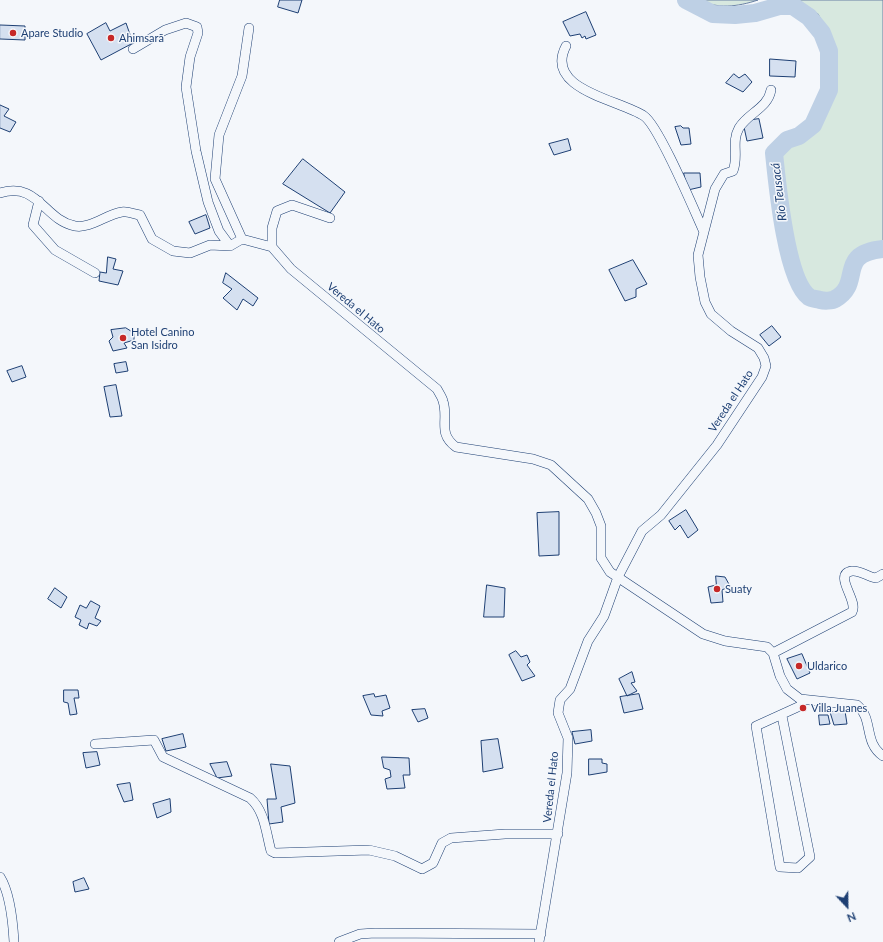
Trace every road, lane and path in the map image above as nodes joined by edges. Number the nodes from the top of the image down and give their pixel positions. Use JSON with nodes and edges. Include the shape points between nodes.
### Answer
{"nodes":[{"id":1,"x":249,"y":28,"type":"dead end"},
{"id":2,"x":566,"y":46,"type":"dead end"},
{"id":3,"x":132,"y":49,"type":"dead end"},
{"id":4,"x":771,"y":90,"type":"dead end"},
{"id":5,"x":0,"y":193,"type":"edge"},
{"id":6,"x":39,"y":201,"type":"junction"},
{"id":7,"x":330,"y":218,"type":"dead end"},
{"id":8,"x":704,"y":232,"type":"junction"},
{"id":9,"x":242,"y":239,"type":"junction"},
{"id":10,"x":230,"y":246,"type":"junction"},
{"id":11,"x":272,"y":247,"type":"junction"},
{"id":12,"x":95,"y":273,"type":"dead end"},
{"id":13,"x":883,"y":574,"type":"edge"},
{"id":14,"x":618,"y":577,"type":"junction"},
{"id":15,"x":773,"y":653,"type":"junction"},
{"id":16,"x":805,"y":704,"type":"junction"},
{"id":17,"x":782,"y":716,"type":"junction"},
{"id":18,"x":95,"y":744,"type":"dead end"},
{"id":19,"x":883,"y":756,"type":"edge"},
{"id":20,"x":558,"y":834,"type":"junction"},
{"id":21,"x":0,"y":877,"type":"edge"},
{"id":22,"x":540,"y":938,"type":"edge"},
{"id":23,"x":14,"y":942,"type":"edge"},
{"id":24,"x":339,"y":942,"type":"edge"}],
"edges":[{"from":1,"to":9,"type":"street","via":[[242,76],[219,135],[215,179]]},
{"from":2,"to":8,"type":"street","via":[[562,64],[567,75],[577,86],[635,110],[652,123]]},
{"from":3,"to":10,"type":"street","via":[[165,30],[186,23],[198,27],[186,87],[196,151],[208,202],[219,231]]},
{"from":4,"to":8,"type":"street","name":"Vereda el Hato","via":[[765,104],[739,127],[734,144],[737,162],[733,171],[724,174],[715,189]]},
{"from":5,"to":6,"type":"street","via":[[23,192]]},
{"from":6,"to":10,"type":"street","via":[[62,222],[76,227],[123,211],[140,215],[152,239],[184,254],[210,245]]},
{"from":6,"to":12,"type":"street","via":[[33,225],[55,250]]},
{"from":7,"to":11,"type":"street","via":[[292,205],[277,211],[272,228]]},
{"from":8,"to":14,"type":"street","name":"Vereda el Hato","via":[[698,255],[700,277],[708,309],[731,331],[758,348],[766,366],[762,377],[717,445],[661,515],[642,531]]},
{"from":9,"to":10,"type":"street"},
{"from":9,"to":11,"type":"street"},
{"from":11,"to":14,"type":"street","name":"Vereda el Hato","via":[[291,269],[437,389],[443,401],[445,435],[449,442],[456,447],[533,459],[550,465],[588,499],[601,526],[601,558],[610,572]]},
{"from":13,"to":15,"type":"street","via":[[876,578],[855,571],[847,572],[844,575],[844,582],[854,604],[852,612]]},
{"from":14,"to":15,"type":"street","name":"Vereda el Hato","via":[[714,639],[767,647]]},
{"from":14,"to":20,"type":"street","name":"Vereda el Hato","via":[[604,616],[588,641],[570,689],[558,706],[558,713],[568,738],[567,773]]},
{"from":15,"to":16,"type":"street","via":[[787,689]]},
{"from":16,"to":17,"type":"street"},
{"from":16,"to":19,"type":"street","via":[[857,705],[866,717],[871,742]]},
{"from":17,"to":17,"type":"street","via":[[756,726],[780,867],[798,868],[810,858]]},
{"from":18,"to":20,"type":"street","via":[[154,740],[163,757],[250,798],[257,804],[271,851],[275,853],[369,850],[395,856],[422,868],[432,863],[442,844],[451,838]]},
{"from":20,"to":22,"type":"street","name":"Vereda el Hato"},
{"from":21,"to":23,"type":"street","via":[[13,924]]},
{"from":22,"to":24,"type":"street","via":[[375,933],[360,934]]}]}
